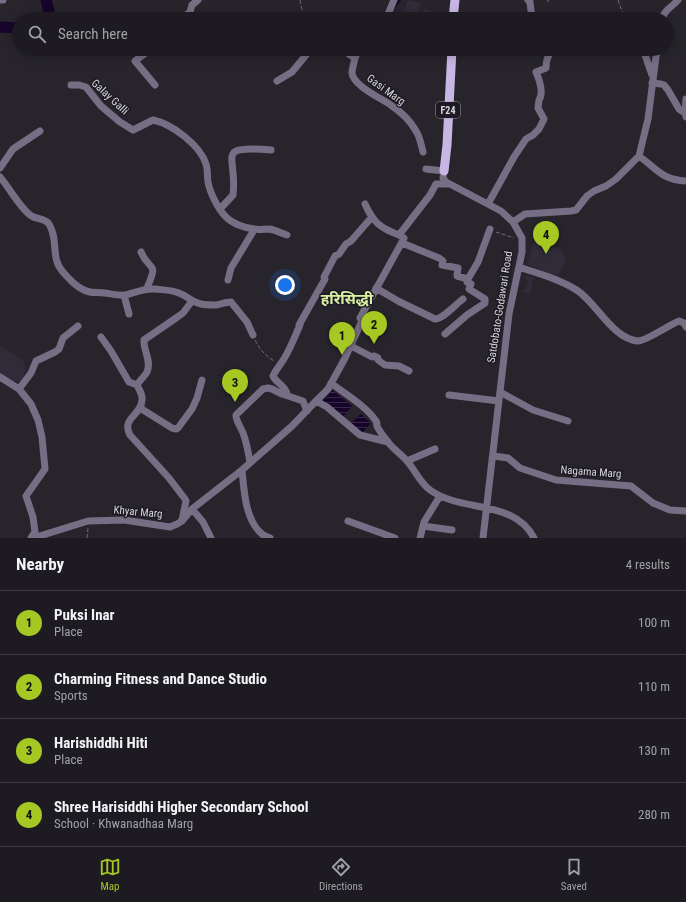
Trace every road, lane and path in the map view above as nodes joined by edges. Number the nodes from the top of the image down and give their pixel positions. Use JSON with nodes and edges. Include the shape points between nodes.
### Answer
{"nodes":[{"id":1,"x":0,"y":0,"type":"edge"},
{"id":2,"x":3,"y":0,"type":"edge"},
{"id":3,"x":198,"y":0,"type":"edge"},
{"id":4,"x":300,"y":0,"type":"edge"},
{"id":5,"x":394,"y":0,"type":"edge"},
{"id":6,"x":455,"y":0,"type":"edge"},
{"id":7,"x":528,"y":0,"type":"edge"},
{"id":8,"x":549,"y":0,"type":"edge"},
{"id":9,"x":618,"y":0,"type":"edge"},
{"id":10,"x":678,"y":0,"type":"edge"},
{"id":11,"x":547,"y":2,"type":"dead end"},
{"id":12,"x":190,"y":12,"type":"edge"},
{"id":13,"x":303,"y":12,"type":"edge"},
{"id":14,"x":389,"y":12,"type":"edge"},
{"id":15,"x":454,"y":12,"type":"edge"},
{"id":16,"x":531,"y":12,"type":"edge"},
{"id":17,"x":622,"y":12,"type":"edge"},
{"id":18,"x":666,"y":12,"type":"edge"},
{"id":19,"x":141,"y":56,"type":"edge"},
{"id":20,"x":306,"y":56,"type":"edge"},
{"id":21,"x":352,"y":56,"type":"edge"},
{"id":22,"x":452,"y":56,"type":"edge"},
{"id":23,"x":549,"y":56,"type":"edge"},
{"id":24,"x":645,"y":56,"type":"edge"},
{"id":25,"x":656,"y":56,"type":"edge"},
{"id":26,"x":355,"y":58,"type":"joint"},
{"id":27,"x":653,"y":80,"type":"junction"},
{"id":28,"x":277,"y":81,"type":"dead end"},
{"id":29,"x":71,"y":84,"type":"dead end"},
{"id":30,"x":155,"y":85,"type":"dead end"},
{"id":31,"x":686,"y":99,"type":"edge"},
{"id":32,"x":685,"y":115,"type":"edge"},
{"id":33,"x":40,"y":131,"type":"dead end"},
{"id":34,"x":271,"y":150,"type":"dead end"},
{"id":35,"x":423,"y":152,"type":"dead end"},
{"id":36,"x":639,"y":156,"type":"junction"},
{"id":37,"x":0,"y":168,"type":"edge"},
{"id":38,"x":426,"y":169,"type":"dead end"},
{"id":39,"x":444,"y":171,"type":"junction"},
{"id":40,"x":0,"y":177,"type":"edge"},
{"id":41,"x":686,"y":181,"type":"edge"},
{"id":42,"x":450,"y":184,"type":"junction"},
{"id":43,"x":365,"y":204,"type":"dead end"},
{"id":44,"x":488,"y":204,"type":"junction"},
{"id":45,"x":220,"y":209,"type":"junction"},
{"id":46,"x":371,"y":218,"type":"junction"},
{"id":47,"x":513,"y":222,"type":"junction"},
{"id":48,"x":490,"y":229,"type":"joint"},
{"id":49,"x":254,"y":230,"type":"junction"},
{"id":50,"x":399,"y":234,"type":"junction"},
{"id":51,"x":287,"y":235,"type":"dead end"},
{"id":52,"x":522,"y":238,"type":"junction"},
{"id":53,"x":402,"y":243,"type":"junction"},
{"id":54,"x":141,"y":252,"type":"dead end"},
{"id":55,"x":519,"y":267,"type":"junction"},
{"id":56,"x":468,"y":279,"type":"junction"},
{"id":57,"x":228,"y":280,"type":"dead end"},
{"id":58,"x":147,"y":288,"type":"junction"},
{"id":59,"x":376,"y":288,"type":"junction"},
{"id":60,"x":124,"y":295,"type":"junction"},
{"id":61,"x":462,"y":299,"type":"dead end"},
{"id":62,"x":192,"y":301,"type":"junction"},
{"id":63,"x":129,"y":314,"type":"dead end"},
{"id":64,"x":78,"y":326,"type":"dead end"},
{"id":65,"x":686,"y":327,"type":"edge"},
{"id":66,"x":445,"y":334,"type":"dead end"},
{"id":67,"x":253,"y":335,"type":"joint"},
{"id":68,"x":100,"y":337,"type":"dead end"},
{"id":69,"x":351,"y":346,"type":"junction"},
{"id":70,"x":280,"y":365,"type":"junction"},
{"id":71,"x":409,"y":371,"type":"dead end"},
{"id":72,"x":0,"y":377,"type":"edge"},
{"id":73,"x":202,"y":380,"type":"dead end"},
{"id":74,"x":331,"y":383,"type":"junction"},
{"id":75,"x":137,"y":385,"type":"junction"},
{"id":76,"x":19,"y":389,"type":"junction"},
{"id":77,"x":500,"y":392,"type":"junction"},
{"id":78,"x":287,"y":394,"type":"junction"},
{"id":79,"x":449,"y":395,"type":"dead end"},
{"id":80,"x":316,"y":401,"type":"junction"},
{"id":81,"x":499,"y":401,"type":"junction"},
{"id":82,"x":140,"y":408,"type":"junction"},
{"id":83,"x":307,"y":411,"type":"junction"},
{"id":84,"x":568,"y":421,"type":"dead end"},
{"id":85,"x":388,"y":442,"type":"junction"},
{"id":86,"x":435,"y":449,"type":"dead end"},
{"id":87,"x":494,"y":456,"type":"junction"},
{"id":88,"x":407,"y":461,"type":"junction"},
{"id":89,"x":250,"y":462,"type":"junction"},
{"id":90,"x":242,"y":470,"type":"junction"},
{"id":91,"x":440,"y":496,"type":"junction"},
{"id":92,"x":487,"y":508,"type":"junction"},
{"id":93,"x":192,"y":509,"type":"junction"},
{"id":94,"x":686,"y":511,"type":"edge"},
{"id":95,"x":88,"y":521,"type":"junction"},
{"id":96,"x":182,"y":521,"type":"junction"},
{"id":97,"x":348,"y":522,"type":"dead end"},
{"id":98,"x":423,"y":526,"type":"junction"},
{"id":99,"x":452,"y":530,"type":"dead end"},
{"id":100,"x":32,"y":538,"type":"edge"},
{"id":101,"x":87,"y":538,"type":"edge"},
{"id":102,"x":211,"y":538,"type":"edge"},
{"id":103,"x":270,"y":538,"type":"edge"},
{"id":104,"x":395,"y":538,"type":"edge"},
{"id":105,"x":420,"y":538,"type":"edge"},
{"id":106,"x":483,"y":538,"type":"edge"},
{"id":107,"x":537,"y":538,"type":"edge"}],
"edges":[{"from":1,"to":2,"type":"street"},
{"from":3,"to":12,"type":"street","via":[[192,5]]},
{"from":4,"to":13,"type":"path"},
{"from":5,"to":14,"type":"street"},
{"from":6,"to":15,"type":"main road"},
{"from":7,"to":16,"type":"street"},
{"from":8,"to":11,"type":"path"},
{"from":9,"to":17,"type":"path"},
{"from":10,"to":18,"type":"street"},
{"from":19,"to":30,"type":"street","via":[[135,63]]},
{"from":20,"to":28,"type":"street","via":[[292,72]]},
{"from":21,"to":26,"type":"street"},
{"from":22,"to":39,"type":"main road","number":"F24"},
{"from":23,"to":44,"type":"street","via":[[546,68],[536,72],[542,93],[538,108],[544,119],[539,129],[526,139],[508,165]]},
{"from":24,"to":27,"type":"street"},
{"from":25,"to":27,"type":"street"},
{"from":26,"to":35,"type":"street","name":"Gasi Marg","via":[[352,74],[355,80],[408,121],[417,131]]},
{"from":27,"to":32,"type":"street","via":[[664,85]]},
{"from":27,"to":36,"type":"street","via":[[648,119]]},
{"from":29,"to":45,"type":"street","name":"Galay Galli","via":[[86,87],[101,106],[133,130],[153,120],[173,128],[190,140],[206,163],[208,183]]},
{"from":31,"to":32,"type":"street"},
{"from":33,"to":37,"type":"street","via":[[13,149]]},
{"from":34,"to":45,"type":"street","via":[[243,149],[232,153],[233,195]]},
{"from":36,"to":41,"type":"street","via":[[669,179]]},
{"from":36,"to":47,"type":"street","via":[[606,186],[587,196],[576,210],[524,214]]},
{"from":38,"to":39,"type":"street"},
{"from":39,"to":42,"type":"street","via":[[443,178]]},
{"from":40,"to":60,"type":"street","via":[[30,215],[42,219],[49,225],[53,232],[55,261],[63,273],[84,290]]},
{"from":42,"to":44,"type":"street","name":"Satdobato-Godawari Road"},
{"from":42,"to":50,"type":"street","via":[[436,184]]},
{"from":43,"to":46,"type":"street"},
{"from":44,"to":47,"type":"street","name":"Satdobato-Godawari Road"},
{"from":45,"to":49,"type":"street","name":"Galay Galli","via":[[234,222]]},
{"from":46,"to":50,"type":"street","via":[[387,231]]},
{"from":46,"to":70,"type":"street","via":[[335,256]]},
{"from":47,"to":52,"type":"street","name":"Satdobato-Godawari Road"},
{"from":48,"to":52,"type":"path","via":[[508,237]]},
{"from":48,"to":56,"type":"street","via":[[478,262]]},
{"from":49,"to":51,"type":"street","name":"Galay Galli","via":[[271,229]]},
{"from":49,"to":57,"type":"street","via":[[231,268]]},
{"from":50,"to":53,"type":"street","via":[[404,238]]},
{"from":52,"to":55,"type":"street","name":"Satdobato-Godawari Road"},
{"from":53,"to":56,"type":"street","via":[[443,260],[442,265],[458,268],[457,276]]},
{"from":53,"to":59,"type":"street"},
{"from":54,"to":58,"type":"street","via":[[154,271]]},
{"from":55,"to":65,"type":"street","via":[[556,279],[579,292],[629,340],[640,341],[679,321]]},
{"from":55,"to":77,"type":"street","name":"Satdobato-Godawari Road","via":[[509,314]]},
{"from":56,"to":66,"type":"street","via":[[467,282],[472,284],[469,290],[485,299],[485,303]]},
{"from":58,"to":60,"type":"street"},
{"from":58,"to":62,"type":"street","via":[[180,293]]},
{"from":59,"to":61,"type":"street","via":[[435,319],[439,319]]},
{"from":59,"to":69,"type":"street","via":[[360,318],[362,321]]},
{"from":60,"to":63,"type":"street"},
{"from":62,"to":67,"type":"street","via":[[215,305],[231,302],[247,322]]},
{"from":62,"to":75,"type":"street","via":[[176,318],[144,340],[148,369]]},
{"from":64,"to":76,"type":"street","via":[[63,338],[59,349],[36,361]]},
{"from":67,"to":70,"type":"path","via":[[259,349]]},
{"from":68,"to":75,"type":"street","via":[[129,382]]},
{"from":69,"to":71,"type":"street","via":[[378,358],[385,365],[398,366]]},
{"from":69,"to":74,"type":"street"},
{"from":70,"to":78,"type":"street","via":[[273,376],[286,389]]},
{"from":72,"to":76,"type":"street"},
{"from":73,"to":82,"type":"street","via":[[194,403],[184,421],[176,429]]},
{"from":74,"to":80,"type":"street"},
{"from":74,"to":85,"type":"street","via":[[361,406],[376,422]]},
{"from":75,"to":82,"type":"street","via":[[142,396]]},
{"from":76,"to":100,"type":"street","via":[[31,404],[38,420],[45,469],[26,496],[33,517],[35,532]]},
{"from":77,"to":81,"type":"street","name":"Satdobato-Godawari Road"},
{"from":77,"to":84,"type":"street","via":[[533,410]]},
{"from":78,"to":83,"type":"street","via":[[303,401]]},
{"from":78,"to":89,"type":"street","via":[[264,389],[236,416],[246,440]]},
{"from":79,"to":81,"type":"street"},
{"from":80,"to":83,"type":"street"},
{"from":80,"to":85,"type":"street","via":[[327,406],[360,435]]},
{"from":81,"to":87,"type":"street","name":"Satdobato-Godawari Road"},
{"from":82,"to":96,"type":"street","via":[[127,425],[127,430],[170,478],[185,499]]},
{"from":83,"to":89,"type":"street"},
{"from":85,"to":88,"type":"street"},
{"from":86,"to":88,"type":"street"},
{"from":87,"to":92,"type":"street","name":"Satdobato-Godawari Road"},
{"from":87,"to":94,"type":"street","name":"Nagama Marg","via":[[508,458],[520,468],[556,480],[631,486],[653,503],[670,510]]},
{"from":88,"to":91,"type":"street","via":[[423,484]]},
{"from":89,"to":90,"type":"street"},
{"from":90,"to":93,"type":"street"},
{"from":90,"to":103,"type":"street","via":[[251,519],[262,535]]},
{"from":91,"to":92,"type":"street"},
{"from":91,"to":98,"type":"street"},
{"from":92,"to":106,"type":"street","name":"Satdobato-Godawari Road"},
{"from":92,"to":107,"type":"street","via":[[516,517]]},
{"from":93,"to":96,"type":"street"},
{"from":93,"to":102,"type":"street","via":[[203,522]]},
{"from":95,"to":96,"type":"street","name":"Khyar Marg","via":[[124,520],[170,527]]},
{"from":95,"to":100,"type":"street","name":"Khyar Marg"},
{"from":95,"to":101,"type":"path"},
{"from":97,"to":104,"type":"street"},
{"from":98,"to":99,"type":"street"},
{"from":98,"to":105,"type":"street"}]}
